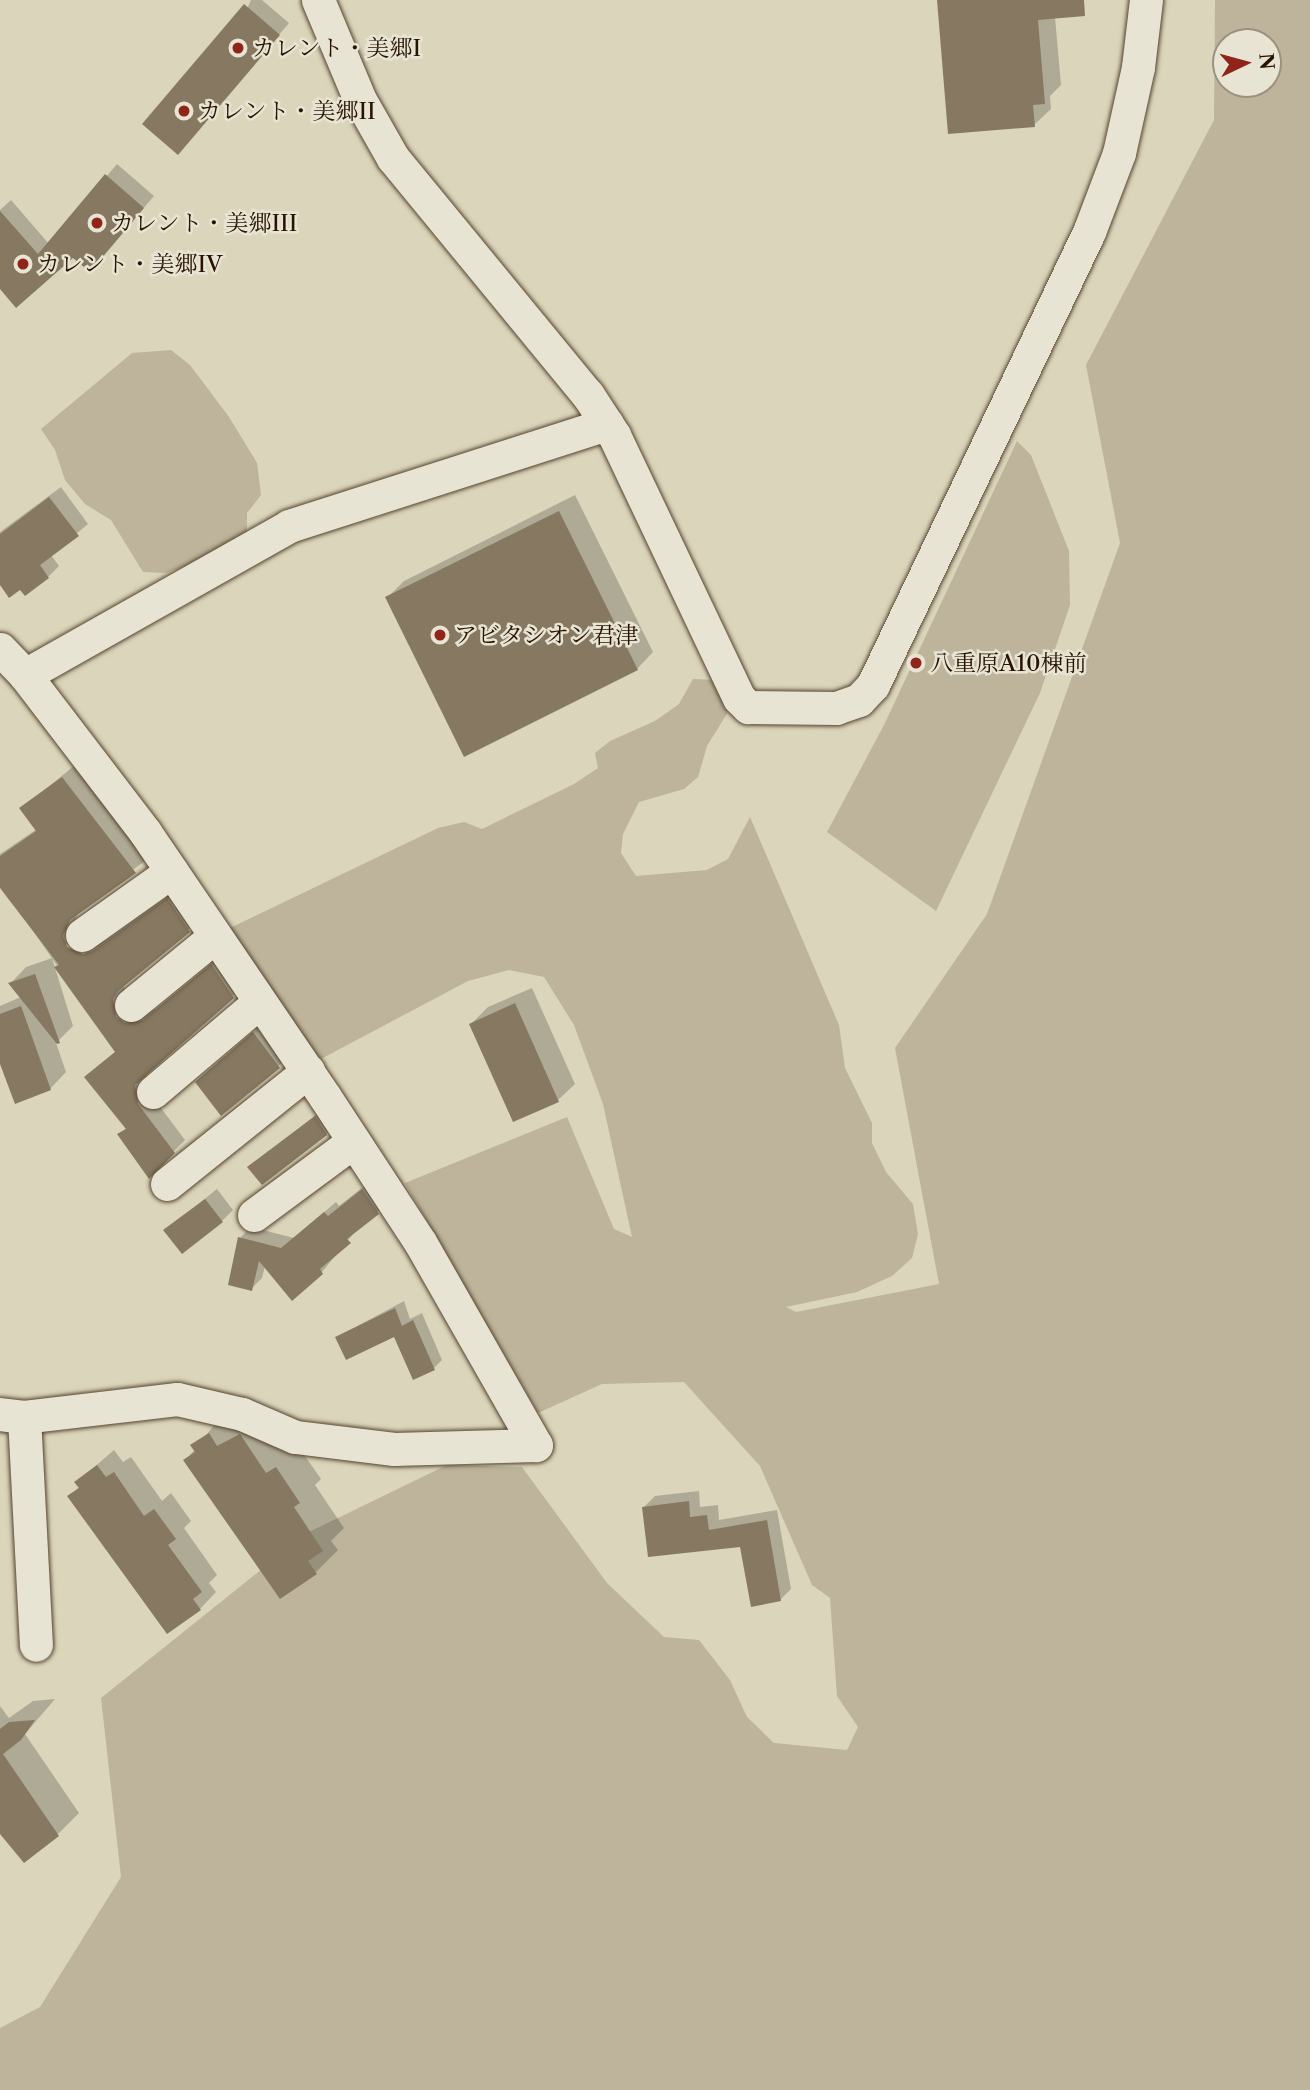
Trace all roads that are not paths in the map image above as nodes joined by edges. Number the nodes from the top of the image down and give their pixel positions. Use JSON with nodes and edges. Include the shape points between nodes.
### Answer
{"nodes":[{"id":1,"x":318,"y":0,"type":"edge"},
{"id":2,"x":1146,"y":0,"type":"edge"},
{"id":3,"x":607,"y":424,"type":"junction"},
{"id":4,"x":0,"y":649,"type":"edge"},
{"id":5,"x":25,"y":675,"type":"junction"},
{"id":6,"x":172,"y":871,"type":"junction"},
{"id":7,"x":82,"y":935,"type":"dead end"},
{"id":8,"x":213,"y":938,"type":"junction"},
{"id":9,"x":259,"y":1002,"type":"junction"},
{"id":10,"x":131,"y":1005,"type":"dead end"},
{"id":11,"x":307,"y":1071,"type":"junction"},
{"id":12,"x":153,"y":1092,"type":"dead end"},
{"id":13,"x":354,"y":1141,"type":"junction"},
{"id":14,"x":167,"y":1184,"type":"dead end"},
{"id":15,"x":254,"y":1215,"type":"dead end"},
{"id":16,"x":12,"y":1416,"type":"edge"},
{"id":17,"x":36,"y":1645,"type":"dead end"}],
"edges":[{"from":1,"to":3,"type":"street","via":[[360,100],[393,158]]},
{"from":2,"to":3,"type":"street","via":[[1138,67],[1119,153],[1089,232],[873,685],[859,700],[836,708],[748,708],[739,698]]},
{"from":3,"to":5,"type":"street","via":[[289,526]]},
{"from":4,"to":5,"type":"street"},
{"from":5,"to":6,"type":"street"},
{"from":6,"to":7,"type":"street"},
{"from":6,"to":8,"type":"street"},
{"from":8,"to":9,"type":"street"},
{"from":8,"to":10,"type":"street"},
{"from":9,"to":11,"type":"street"},
{"from":9,"to":12,"type":"street"},
{"from":11,"to":13,"type":"street"},
{"from":11,"to":14,"type":"street"},
{"from":13,"to":15,"type":"street"},
{"from":13,"to":16,"type":"street","via":[[420,1242],[536,1445],[394,1449],[295,1437],[242,1414],[177,1399]]},
{"from":16,"to":17,"type":"street"}]}
